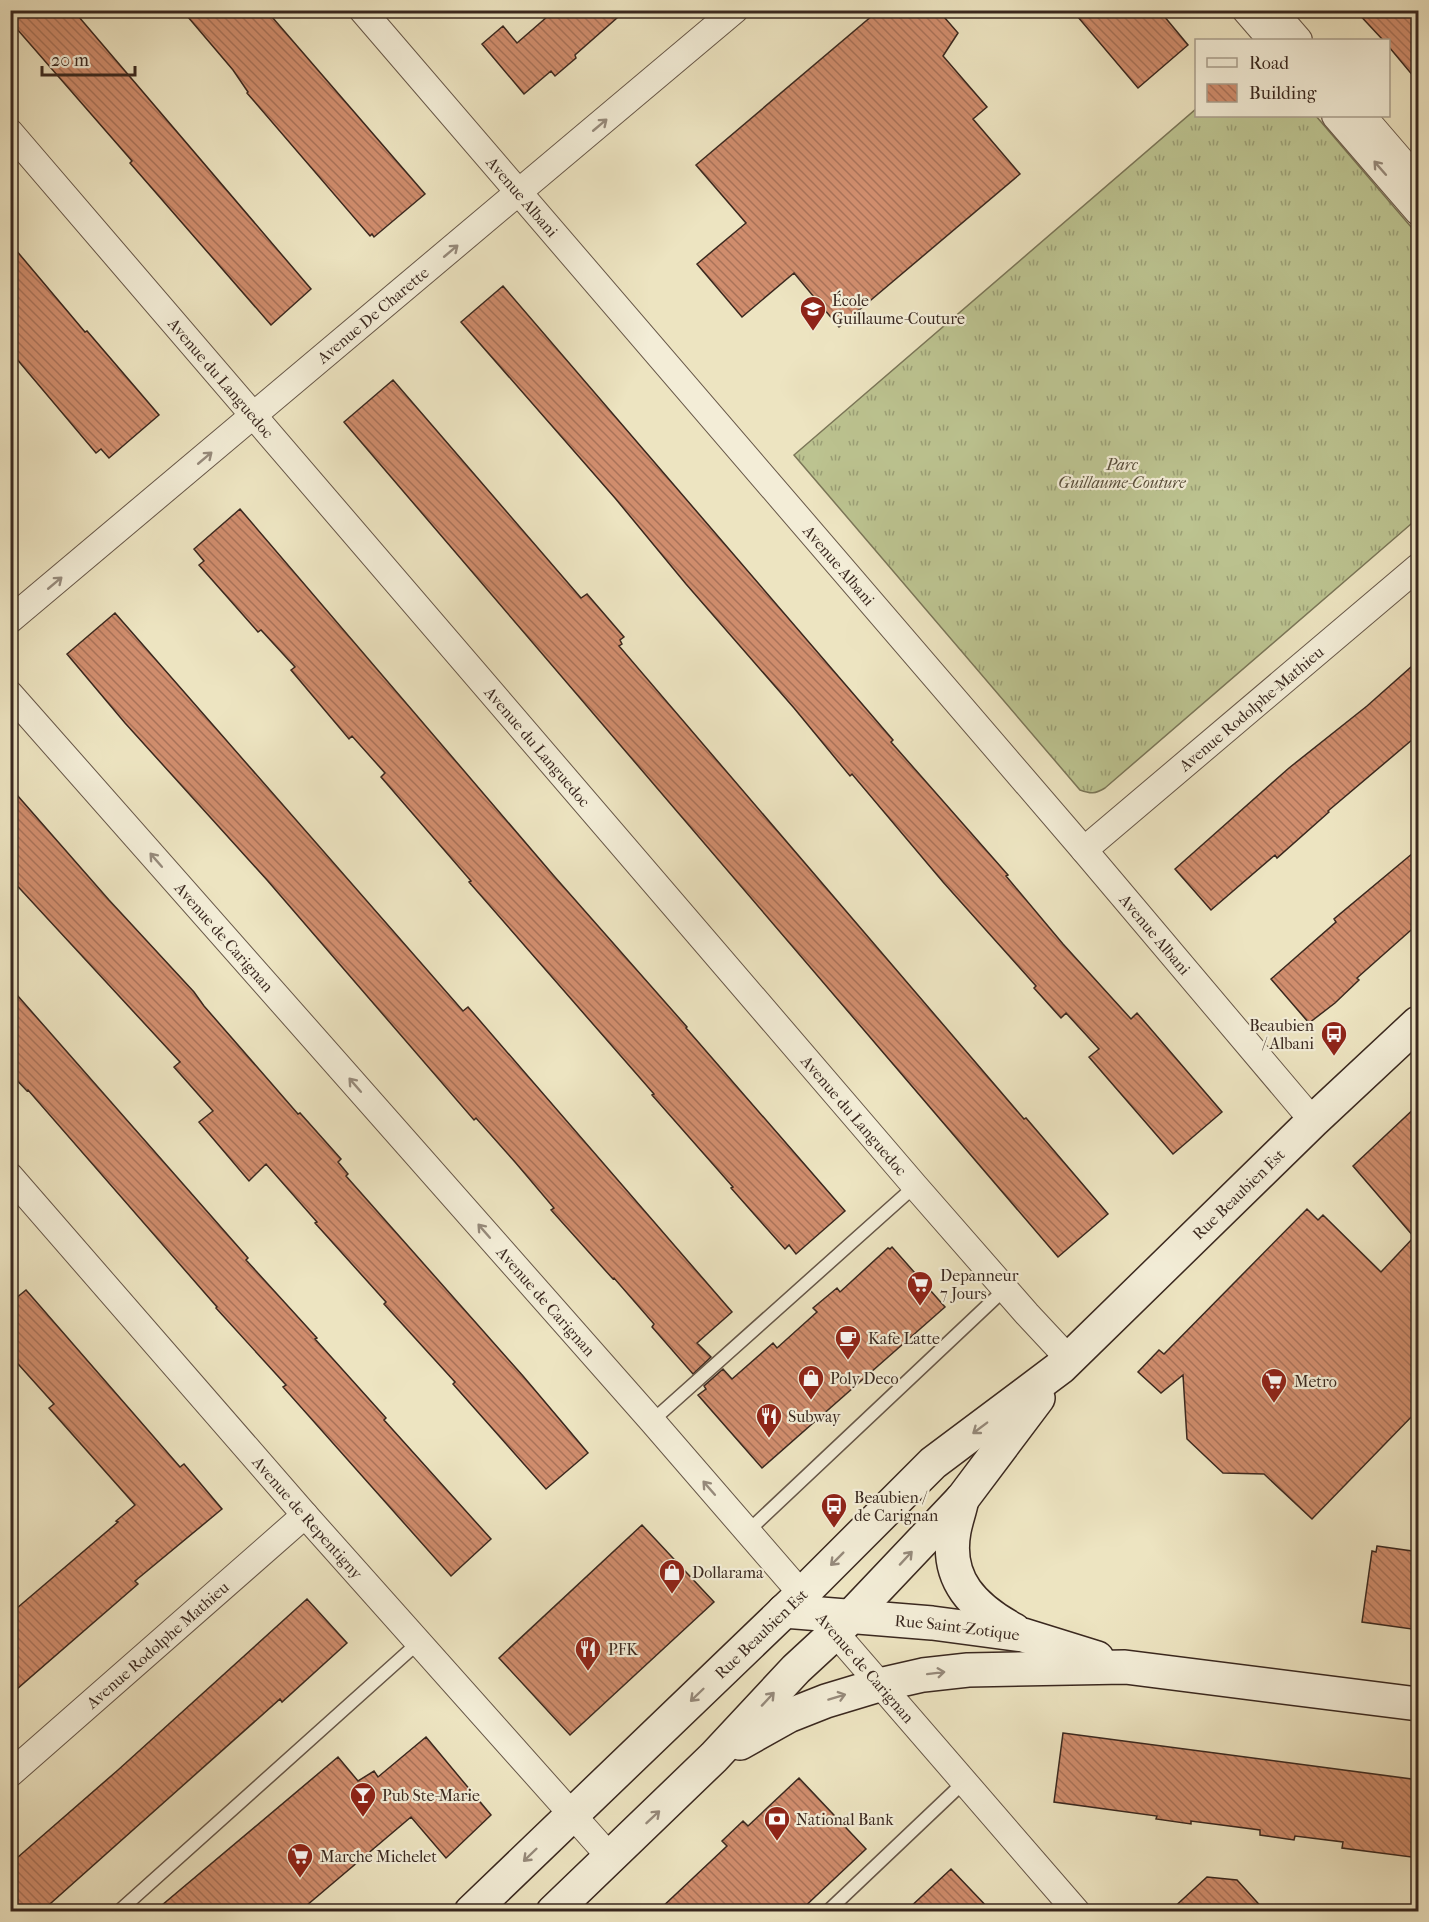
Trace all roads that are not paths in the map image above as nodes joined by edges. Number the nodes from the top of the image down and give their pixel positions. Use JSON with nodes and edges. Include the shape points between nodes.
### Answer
{"nodes":[{"id":1,"x":362,"y":10,"type":"edge"},
{"id":2,"x":735,"y":10,"type":"edge"},
{"id":3,"x":1245,"y":10,"type":"edge"},
{"id":4,"x":1273,"y":10,"type":"edge"},
{"id":5,"x":1270,"y":39,"type":"edge"},
{"id":6,"x":1298,"y":39,"type":"edge"},
{"id":7,"x":1336,"y":117,"type":"edge"},
{"id":8,"x":1364,"y":117,"type":"edge"},
{"id":9,"x":10,"y":132,"type":"edge"},
{"id":10,"x":1419,"y":180,"type":"edge"},
{"id":11,"x":519,"y":194,"type":"junction"},
{"id":12,"x":1419,"y":212,"type":"edge"},
{"id":13,"x":255,"y":416,"type":"junction"},
{"id":14,"x":1419,"y":567,"type":"edge"},
{"id":15,"x":10,"y":620,"type":"edge"},
{"id":16,"x":10,"y":694,"type":"edge"},
{"id":17,"x":1084,"y":850,"type":"junction"},
{"id":18,"x":1419,"y":1023,"type":"edge"},
{"id":19,"x":1313,"y":1121,"type":"junction"},
{"id":20,"x":10,"y":1176,"type":"edge"},
{"id":21,"x":915,"y":1186,"type":"junction"},
{"id":22,"x":1005,"y":1289,"type":"junction"},
{"id":23,"x":1065,"y":1363,"type":"junction"},
{"id":24,"x":652,"y":1421,"type":"junction"},
{"id":25,"x":963,"y":1498,"type":"junction"},
{"id":26,"x":306,"y":1515,"type":"junction"},
{"id":27,"x":747,"y":1532,"type":"junction"},
{"id":28,"x":818,"y":1614,"type":"junction"},
{"id":29,"x":1023,"y":1635,"type":"junction"},
{"id":30,"x":419,"y":1642,"type":"junction"},
{"id":31,"x":1125,"y":1667,"type":"junction"},
{"id":32,"x":879,"y":1685,"type":"junction"},
{"id":33,"x":1419,"y":1704,"type":"edge"},
{"id":34,"x":714,"y":1758,"type":"junction"},
{"id":35,"x":10,"y":1774,"type":"edge"},
{"id":36,"x":963,"y":1782,"type":"junction"},
{"id":37,"x":573,"y":1815,"type":"junction"},
{"id":38,"x":610,"y":1857,"type":"junction"},
{"id":39,"x":118,"y":1911,"type":"edge"},
{"id":40,"x":471,"y":1911,"type":"edge"},
{"id":41,"x":553,"y":1911,"type":"edge"},
{"id":42,"x":827,"y":1911,"type":"edge"},
{"id":43,"x":1077,"y":1911,"type":"edge"}],
"edges":[{"from":1,"to":11,"type":"street","name":"Avenue Albani"},
{"from":11,"to":2,"type":"street","name":"Avenue De Charette","one_way":true},
{"from":3,"to":5,"type":"street"},
{"from":4,"to":6,"type":"street"},
{"from":12,"to":7,"type":"street","one_way":true},
{"from":8,"to":10,"type":"street"},
{"from":9,"to":13,"type":"street","name":"Avenue du Languedoc"},
{"from":13,"to":11,"type":"street","name":"Avenue De Charette","one_way":true},
{"from":11,"to":17,"type":"street","name":"Avenue Albani"},
{"from":15,"to":13,"type":"street","name":"Avenue De Charette","one_way":true},
{"from":13,"to":21,"type":"street","name":"Avenue du Languedoc"},
{"from":14,"to":17,"type":"street","name":"Avenue Rodolphe-Mathieu"},
{"from":24,"to":16,"type":"street","name":"Avenue de Carignan","one_way":true},
{"from":17,"to":19,"type":"street","name":"Avenue Albani"},
{"from":18,"to":19,"type":"street","name":"Rue Beaubien Est"},
{"from":19,"to":23,"type":"street","name":"Rue Beaubien Est"},
{"from":20,"to":26,"type":"street","name":"Avenue de Repentigny"},
{"from":21,"to":22,"type":"street","name":"Avenue du Languedoc"},
{"from":21,"to":24,"type":"lane"},
{"from":22,"to":23,"type":"street","name":"Avenue du Languedoc"},
{"from":22,"to":27,"type":"lane"},
{"from":23,"to":25,"type":"street","name":"Rue Beaubien Est"},
{"from":23,"to":28,"type":"street","name":"Rue Beaubien Est","one_way":true,"via":[[933,1463]]},
{"from":27,"to":24,"type":"street","name":"Avenue de Carignan","one_way":true},
{"from":28,"to":25,"type":"street","name":"Rue Beaubien Est","one_way":true},
{"from":25,"to":29,"type":"street","via":[[953,1532],[956,1573],[975,1605]]},
{"from":26,"to":30,"type":"street","name":"Avenue de Repentigny"},
{"from":26,"to":35,"type":"street","name":"Avenue Rodolphe Mathieu"},
{"from":27,"to":28,"type":"street","name":"Avenue de Carignan"},
{"from":28,"to":29,"type":"street","name":"Rue Saint-Zotique"},
{"from":28,"to":32,"type":"street","name":"Avenue de Carignan"},
{"from":34,"to":28,"type":"street","name":"Rue Beaubien Est","one_way":true,"via":[[796,1669]]},
{"from":28,"to":37,"type":"street","name":"Rue Beaubien Est","one_way":true},
{"from":29,"to":31,"type":"street","name":"Rue Saint-Zotique"},
{"from":30,"to":37,"type":"street","name":"Avenue de Repentigny"},
{"from":30,"to":39,"type":"lane"},
{"from":32,"to":31,"type":"street","name":"Rue Saint-Zotique","one_way":true,"via":[[968,1670]]},
{"from":31,"to":33,"type":"street","name":"Rue Saint-Zotique"},
{"from":34,"to":32,"type":"street","name":"Rue Beaubien Est","one_way":true,"via":[[788,1716]]},
{"from":32,"to":36,"type":"street","name":"Avenue de Carignan"},
{"from":38,"to":34,"type":"street","name":"Rue Beaubien Est","one_way":true},
{"from":36,"to":42,"type":"lane"},
{"from":36,"to":43,"type":"street","name":"Avenue de Carignan"},
{"from":37,"to":38,"type":"street","name":"Avenue de Repentigny"},
{"from":37,"to":40,"type":"street","name":"Rue Beaubien Est","one_way":true},
{"from":38,"to":41,"type":"street","name":"Rue Beaubien Est"}]}
